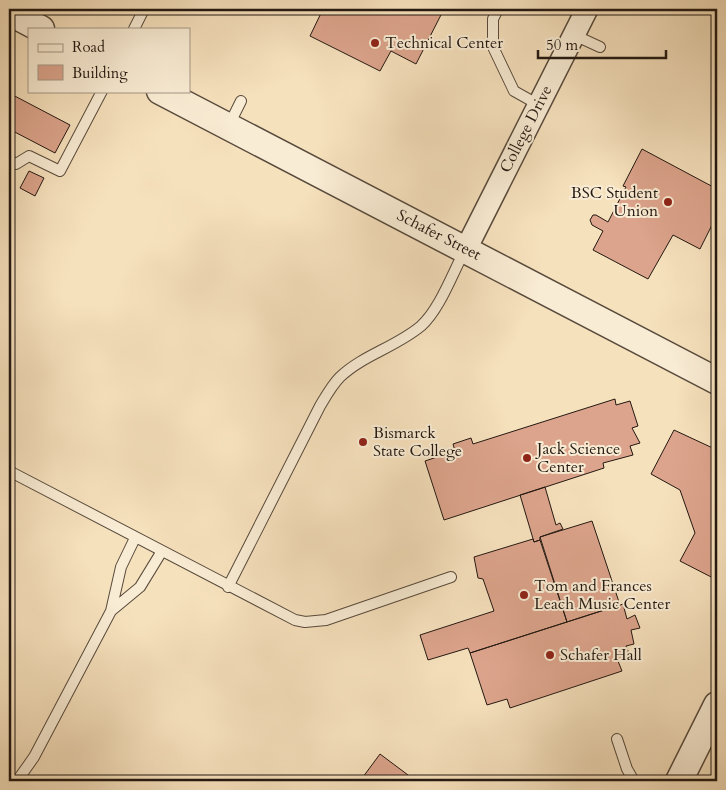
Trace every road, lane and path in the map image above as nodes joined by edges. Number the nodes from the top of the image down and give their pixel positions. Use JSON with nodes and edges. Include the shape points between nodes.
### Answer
{"nodes":[{"id":1,"x":144,"y":9,"type":"edge"},
{"id":2,"x":498,"y":9,"type":"edge"},
{"id":3,"x":587,"y":9,"type":"edge"},
{"id":4,"x":9,"y":12,"type":"edge"},
{"id":5,"x":39,"y":28,"type":"edge"},
{"id":6,"x":134,"y":28,"type":"edge"},
{"id":7,"x":574,"y":35,"type":"junction"},
{"id":8,"x":600,"y":47,"type":"dead end"},
{"id":9,"x":101,"y":92,"type":"edge"},
{"id":10,"x":162,"y":92,"type":"edge"},
{"id":11,"x":241,"y":101,"type":"dead end"},
{"id":12,"x":539,"y":105,"type":"junction"},
{"id":13,"x":228,"y":127,"type":"junction"},
{"id":14,"x":9,"y":160,"type":"edge"},
{"id":15,"x":466,"y":249,"type":"junction"},
{"id":16,"x":717,"y":381,"type":"edge"},
{"id":17,"x":9,"y":472,"type":"edge"},
{"id":18,"x":135,"y":538,"type":"junction"},
{"id":19,"x":162,"y":551,"type":"junction"},
{"id":20,"x":451,"y":577,"type":"dead end"},
{"id":21,"x":228,"y":587,"type":"junction"},
{"id":22,"x":111,"y":611,"type":"junction"},
{"id":23,"x":717,"y":705,"type":"edge"},
{"id":24,"x":617,"y":739,"type":"dead end"},
{"id":25,"x":17,"y":781,"type":"edge"},
{"id":26,"x":634,"y":781,"type":"edge"},
{"id":27,"x":679,"y":781,"type":"edge"}],
"edges":[{"from":1,"to":6,"type":"lane"},
{"from":2,"to":12,"type":"lane","via":[[493,19],[493,47],[514,91]]},
{"from":3,"to":7,"type":"street","name":"College Drive"},
{"from":4,"to":5,"type":"street"},
{"from":7,"to":8,"type":"lane"},
{"from":7,"to":12,"type":"street","name":"College Drive"},
{"from":9,"to":14,"type":"lane","via":[[60,171],[29,156],[16,164]]},
{"from":10,"to":13,"type":"street","name":"Schafer Street"},
{"from":11,"to":13,"type":"lane"},
{"from":12,"to":15,"type":"street","name":"College Drive"},
{"from":13,"to":15,"type":"street","name":"Schafer Street"},
{"from":15,"to":16,"type":"street","name":"Schafer Street"},
{"from":15,"to":21,"type":"lane","via":[[428,319],[406,337],[357,364],[339,378],[326,396]]},
{"from":17,"to":18,"type":"lane"},
{"from":18,"to":19,"type":"lane"},
{"from":18,"to":22,"type":"lane","via":[[121,567]]},
{"from":19,"to":21,"type":"lane"},
{"from":19,"to":22,"type":"lane","via":[[140,587]]},
{"from":20,"to":21,"type":"lane","via":[[316,622],[295,620]]},
{"from":22,"to":25,"type":"lane","via":[[47,734]]},
{"from":23,"to":27,"type":"street"},
{"from":24,"to":26,"type":"lane"}]}
